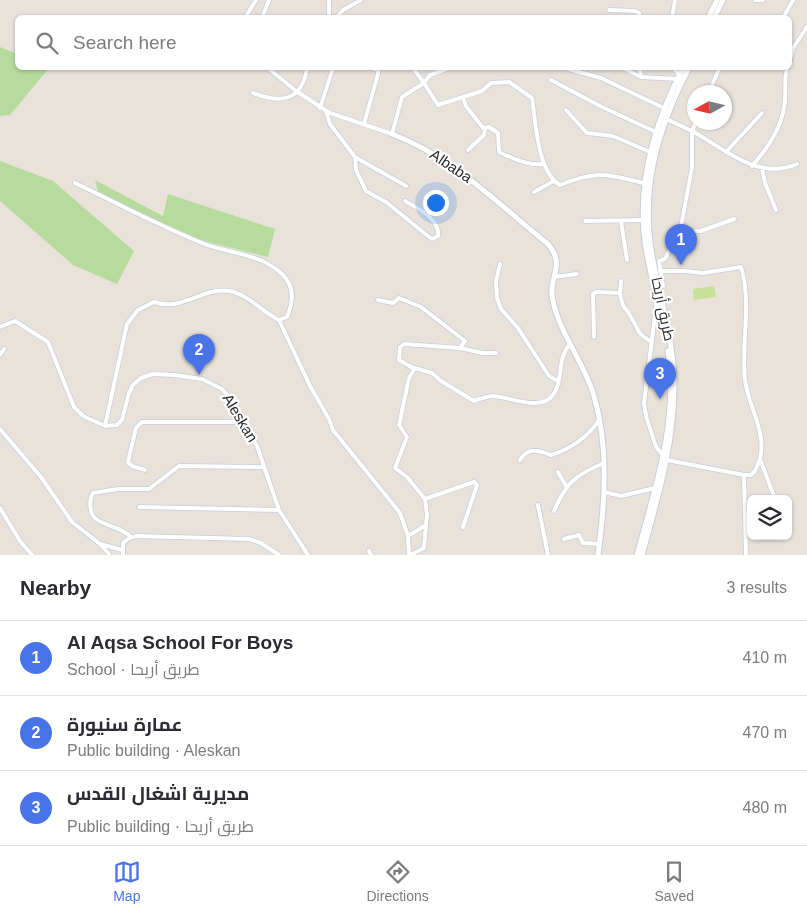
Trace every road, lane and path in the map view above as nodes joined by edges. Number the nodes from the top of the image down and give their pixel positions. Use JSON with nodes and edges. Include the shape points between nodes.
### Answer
{"nodes":[{"id":1,"x":256,"y":0,"type":"edge"},
{"id":2,"x":269,"y":0,"type":"edge"},
{"id":3,"x":361,"y":0,"type":"edge"},
{"id":4,"x":675,"y":0,"type":"edge"},
{"id":5,"x":717,"y":0,"type":"edge"},
{"id":6,"x":723,"y":0,"type":"edge"},
{"id":7,"x":755,"y":0,"type":"edge"},
{"id":8,"x":763,"y":0,"type":"edge"},
{"id":9,"x":793,"y":0,"type":"edge"},
{"id":10,"x":329,"y":1,"type":"edge"},
{"id":11,"x":609,"y":10,"type":"dead end"},
{"id":12,"x":247,"y":15,"type":"edge"},
{"id":13,"x":263,"y":15,"type":"edge"},
{"id":14,"x":329,"y":15,"type":"edge"},
{"id":15,"x":339,"y":15,"type":"edge"},
{"id":16,"x":638,"y":15,"type":"edge"},
{"id":17,"x":672,"y":15,"type":"edge"},
{"id":18,"x":710,"y":15,"type":"edge"},
{"id":19,"x":716,"y":15,"type":"edge"},
{"id":20,"x":784,"y":15,"type":"edge"},
{"id":21,"x":807,"y":27,"type":"edge"},
{"id":22,"x":792,"y":52,"type":"edge"},
{"id":23,"x":270,"y":70,"type":"edge"},
{"id":24,"x":306,"y":70,"type":"edge"},
{"id":25,"x":332,"y":70,"type":"edge"},
{"id":26,"x":378,"y":70,"type":"edge"},
{"id":27,"x":414,"y":70,"type":"edge"},
{"id":28,"x":443,"y":70,"type":"edge"},
{"id":29,"x":572,"y":70,"type":"edge"},
{"id":30,"x":627,"y":70,"type":"edge"},
{"id":31,"x":640,"y":70,"type":"edge"},
{"id":32,"x":675,"y":70,"type":"edge"},
{"id":33,"x":682,"y":70,"type":"edge"},
{"id":34,"x":688,"y":70,"type":"edge"},
{"id":35,"x":719,"y":70,"type":"edge"},
{"id":36,"x":786,"y":70,"type":"edge"},
{"id":37,"x":642,"y":77,"type":"junction"},
{"id":38,"x":678,"y":77,"type":"junction"},
{"id":39,"x":551,"y":80,"type":"dead end"},
{"id":40,"x":424,"y":83,"type":"junction"},
{"id":41,"x":712,"y":85,"type":"edge"},
{"id":42,"x":296,"y":91,"type":"junction"},
{"id":43,"x":254,"y":93,"type":"dead end"},
{"id":44,"x":463,"y":98,"type":"junction"},
{"id":45,"x":320,"y":108,"type":"junction"},
{"id":46,"x":664,"y":108,"type":"junction"},
{"id":47,"x":566,"y":110,"type":"dead end"},
{"id":48,"x":326,"y":111,"type":"junction"},
{"id":49,"x":762,"y":113,"type":"dead end"},
{"id":50,"x":666,"y":119,"type":"junction"},
{"id":51,"x":364,"y":124,"type":"junction"},
{"id":52,"x":486,"y":128,"type":"junction"},
{"id":53,"x":692,"y":131,"type":"junction"},
{"id":54,"x":656,"y":132,"type":"junction"},
{"id":55,"x":392,"y":134,"type":"junction"},
{"id":56,"x":468,"y":150,"type":"dead end"},
{"id":57,"x":650,"y":152,"type":"junction"},
{"id":58,"x":726,"y":152,"type":"junction"},
{"id":59,"x":355,"y":157,"type":"junction"},
{"id":60,"x":544,"y":164,"type":"junction"},
{"id":61,"x":797,"y":164,"type":"dead end"},
{"id":62,"x":752,"y":166,"type":"junction"},
{"id":63,"x":762,"y":168,"type":"junction"},
{"id":64,"x":554,"y":181,"type":"junction"},
{"id":65,"x":75,"y":182,"type":"dead end"},
{"id":66,"x":647,"y":184,"type":"junction"},
{"id":67,"x":406,"y":186,"type":"dead end"},
{"id":68,"x":534,"y":192,"type":"dead end"},
{"id":69,"x":405,"y":201,"type":"dead end"},
{"id":70,"x":776,"y":210,"type":"dead end"},
{"id":71,"x":734,"y":218,"type":"dead end"},
{"id":72,"x":644,"y":220,"type":"junction"},
{"id":73,"x":621,"y":221,"type":"junction"},
{"id":74,"x":585,"y":222,"type":"dead end"},
{"id":75,"x":681,"y":227,"type":"junction"},
{"id":76,"x":627,"y":260,"type":"dead end"},
{"id":77,"x":500,"y":264,"type":"dead end"},
{"id":78,"x":660,"y":271,"type":"junction"},
{"id":79,"x":577,"y":274,"type":"dead end"},
{"id":80,"x":554,"y":277,"type":"junction"},
{"id":81,"x":621,"y":281,"type":"dead end"},
{"id":82,"x":659,"y":287,"type":"junction"},
{"id":83,"x":620,"y":293,"type":"junction"},
{"id":84,"x":659,"y":298,"type":"junction"},
{"id":85,"x":378,"y":300,"type":"dead end"},
{"id":86,"x":279,"y":320,"type":"junction"},
{"id":87,"x":0,"y":327,"type":"edge"},
{"id":88,"x":594,"y":337,"type":"dead end"},
{"id":89,"x":650,"y":341,"type":"junction"},
{"id":90,"x":570,"y":344,"type":"junction"},
{"id":91,"x":460,"y":348,"type":"junction"},
{"id":92,"x":4,"y":349,"type":"dead end"},
{"id":93,"x":496,"y":353,"type":"dead end"},
{"id":94,"x":0,"y":355,"type":"edge"},
{"id":95,"x":415,"y":368,"type":"junction"},
{"id":96,"x":558,"y":381,"type":"junction"},
{"id":97,"x":240,"y":419,"type":"junction"},
{"id":98,"x":599,"y":420,"type":"junction"},
{"id":99,"x":106,"y":426,"type":"junction"},
{"id":100,"x":0,"y":429,"type":"edge"},
{"id":101,"x":665,"y":458,"type":"junction"},
{"id":102,"x":760,"y":459,"type":"junction"},
{"id":103,"x":520,"y":460,"type":"dead end"},
{"id":104,"x":604,"y":463,"type":"junction"},
{"id":105,"x":264,"y":467,"type":"junction"},
{"id":106,"x":145,"y":470,"type":"dead end"},
{"id":107,"x":558,"y":472,"type":"dead end"},
{"id":108,"x":744,"y":475,"type":"junction"},
{"id":109,"x":566,"y":486,"type":"junction"},
{"id":110,"x":655,"y":488,"type":"junction"},
{"id":111,"x":604,"y":492,"type":"junction"},
{"id":112,"x":774,"y":495,"type":"edge"},
{"id":113,"x":425,"y":499,"type":"junction"},
{"id":114,"x":538,"y":505,"type":"dead end"},
{"id":115,"x":139,"y":507,"type":"dead end"},
{"id":116,"x":0,"y":508,"type":"edge"},
{"id":117,"x":279,"y":510,"type":"junction"},
{"id":118,"x":554,"y":511,"type":"dead end"},
{"id":119,"x":426,"y":525,"type":"junction"},
{"id":120,"x":463,"y":526,"type":"dead end"},
{"id":121,"x":408,"y":536,"type":"junction"},
{"id":122,"x":131,"y":537,"type":"junction"},
{"id":123,"x":564,"y":539,"type":"dead end"},
{"id":124,"x":100,"y":544,"type":"junction"},
{"id":125,"x":600,"y":544,"type":"junction"},
{"id":126,"x":123,"y":553,"type":"edge"},
{"id":127,"x":32,"y":555,"type":"edge"},
{"id":128,"x":109,"y":555,"type":"edge"},
{"id":129,"x":279,"y":555,"type":"edge"},
{"id":130,"x":308,"y":555,"type":"edge"},
{"id":131,"x":410,"y":555,"type":"edge"},
{"id":132,"x":548,"y":555,"type":"edge"},
{"id":133,"x":598,"y":555,"type":"edge"},
{"id":134,"x":637,"y":555,"type":"edge"},
{"id":135,"x":642,"y":555,"type":"edge"},
{"id":136,"x":746,"y":555,"type":"edge"}],
"edges":[{"from":1,"to":12,"type":"street"},
{"from":2,"to":13,"type":"street"},
{"from":3,"to":15,"type":"street"},
{"from":4,"to":17,"type":"street"},
{"from":5,"to":18,"type":"main road"},
{"from":6,"to":19,"type":"main road"},
{"from":7,"to":8,"type":"street"},
{"from":9,"to":20,"type":"street"},
{"from":10,"to":14,"type":"street"},
{"from":11,"to":16,"type":"street","via":[[635,11]]},
{"from":21,"to":22,"type":"street"},
{"from":23,"to":42,"type":"street"},
{"from":24,"to":42,"type":"street"},
{"from":25,"to":45,"type":"street"},
{"from":26,"to":51,"type":"street"},
{"from":27,"to":40,"type":"street"},
{"from":28,"to":40,"type":"street","via":[[430,75]]},
{"from":29,"to":46,"type":"street","via":[[601,78]]},
{"from":30,"to":37,"type":"street"},
{"from":31,"to":37,"type":"street"},
{"from":32,"to":38,"type":"street"},
{"from":33,"to":38,"type":"main road","name":"طريق أريحا"},
{"from":34,"to":50,"type":"main road","name":"طريق أريحا"},
{"from":35,"to":41,"type":"street"},
{"from":36,"to":62,"type":"street","via":[[783,120]]},
{"from":37,"to":38,"type":"street"},
{"from":38,"to":46,"type":"main road","name":"طريق أريحا"},
{"from":39,"to":54,"type":"street"},
{"from":40,"to":44,"type":"street","via":[[438,104]]},
{"from":40,"to":55,"type":"street","via":[[402,97]]},
{"from":42,"to":43,"type":"street","via":[[284,100],[268,99]]},
{"from":42,"to":45,"type":"street"},
{"from":44,"to":52,"type":"street","via":[[472,116]]},
{"from":44,"to":60,"type":"street","via":[[482,91],[491,83],[509,82],[532,98]]},
{"from":45,"to":48,"type":"street"},
{"from":46,"to":54,"type":"main road","name":"طريق أريحا"},
{"from":47,"to":57,"type":"street","via":[[587,133],[614,136]]},
{"from":48,"to":51,"type":"street"},
{"from":48,"to":59,"type":"street","via":[[330,124]]},
{"from":49,"to":58,"type":"street"},
{"from":50,"to":53,"type":"street"},
{"from":50,"to":66,"type":"main road","name":"طريق أريحا"},
{"from":51,"to":55,"type":"street"},
{"from":52,"to":56,"type":"street"},
{"from":52,"to":60,"type":"street","via":[[498,133],[500,152],[534,165]]},
{"from":53,"to":58,"type":"street"},
{"from":53,"to":75,"type":"street","via":[[692,167]]},
{"from":54,"to":57,"type":"main road","name":"طريق أريحا"},
{"from":55,"to":80,"type":"main road","name":"Albaba","via":[[416,143],[472,179],[548,244],[558,261]]},
{"from":57,"to":66,"type":"main road","name":"طريق أريحا"},
{"from":58,"to":62,"type":"street"},
{"from":59,"to":67,"type":"street"},
{"from":59,"to":69,"type":"street","via":[[356,170],[366,191],[386,202],[428,236],[438,236],[435,224],[426,214]]},
{"from":60,"to":64,"type":"street"},
{"from":61,"to":63,"type":"street"},
{"from":62,"to":63,"type":"street"},
{"from":63,"to":70,"type":"street"},
{"from":64,"to":66,"type":"street","via":[[560,185],[597,174],[613,174]]},
{"from":64,"to":68,"type":"street"},
{"from":65,"to":86,"type":"street","via":[[203,244],[254,258],[283,275],[292,290],[291,308],[287,317]]},
{"from":66,"to":72,"type":"main road","name":"طريق أريحا"},
{"from":66,"to":82,"type":"main road","name":"طريق أريحا","via":[[648,226]]},
{"from":71,"to":75,"type":"street","via":[[701,231],[687,232]]},
{"from":72,"to":73,"type":"street"},
{"from":72,"to":84,"type":"main road","name":"طريق أريحا"},
{"from":73,"to":74,"type":"street"},
{"from":73,"to":76,"type":"street"},
{"from":75,"to":78,"type":"street","via":[[665,259],[659,261]]},
{"from":77,"to":96,"type":"street","via":[[496,281],[501,309],[522,334],[549,376]]},
{"from":78,"to":82,"type":"street","via":[[663,286]]},
{"from":78,"to":102,"type":"street","via":[[684,270],[703,274],[740,267],[745,294],[745,381],[763,447]]},
{"from":79,"to":80,"type":"street"},
{"from":80,"to":90,"type":"main road","name":"Albaba","via":[[552,301]]},
{"from":81,"to":83,"type":"street"},
{"from":82,"to":84,"type":"main road","name":"طريق أريحا"},
{"from":83,"to":88,"type":"street","via":[[593,294]]},
{"from":83,"to":89,"type":"street","via":[[623,308],[632,318],[637,332]]},
{"from":84,"to":89,"type":"street"},
{"from":84,"to":101,"type":"main road","name":"طريق أريحا","via":[[673,359],[674,380],[672,429]]},
{"from":85,"to":91,"type":"street","via":[[393,303],[399,298],[421,307],[465,341]]},
{"from":86,"to":99,"type":"street","via":[[228,291],[203,295],[175,305],[146,304],[128,324]]},
{"from":86,"to":121,"type":"street","via":[[333,430],[400,513]]},
{"from":87,"to":99,"type":"street","via":[[15,321],[48,342],[74,407],[83,416]]},
{"from":89,"to":101,"type":"street","via":[[645,410],[656,447]]},
{"from":90,"to":96,"type":"street","via":[[560,360]]},
{"from":90,"to":98,"type":"main road","name":"Albaba","via":[[594,394]]},
{"from":91,"to":93,"type":"street"},
{"from":91,"to":95,"type":"street","via":[[432,344],[401,346],[399,360]]},
{"from":92,"to":94,"type":"street"},
{"from":95,"to":96,"type":"street","via":[[432,373],[474,400],[491,396],[520,402],[541,402],[554,394]]},
{"from":95,"to":113,"type":"street","via":[[409,378],[399,425],[407,437],[395,468]]},
{"from":97,"to":99,"type":"street","name":"Aleskan","via":[[230,398],[215,384],[174,374],[153,374],[141,378],[133,386],[122,420],[117,425]]},
{"from":97,"to":105,"type":"street","name":"Aleskan","via":[[257,446]]},
{"from":97,"to":106,"type":"street","via":[[233,422],[142,422],[136,428],[128,462]]},
{"from":98,"to":103,"type":"street","via":[[591,432],[559,452],[551,455],[533,450]]},
{"from":98,"to":104,"type":"main road","name":"Albaba"},
{"from":100,"to":124,"type":"street","via":[[41,477],[72,522]]},
{"from":101,"to":108,"type":"street"},
{"from":101,"to":110,"type":"main road","name":"طريق أريحا"},
{"from":101,"to":135,"type":"main road","name":"طريق أريحا"},
{"from":102,"to":108,"type":"street","via":[[751,475]]},
{"from":102,"to":112,"type":"street"},
{"from":104,"to":109,"type":"street"},
{"from":104,"to":111,"type":"main road","name":"Albaba"},
{"from":105,"to":117,"type":"street","name":"Aleskan"},
{"from":105,"to":122,"type":"street","via":[[179,466],[149,489],[93,493],[90,500],[95,519],[112,524]]},
{"from":107,"to":109,"type":"street"},
{"from":108,"to":136,"type":"street"},
{"from":109,"to":118,"type":"street"},
{"from":110,"to":111,"type":"street","via":[[621,496]]},
{"from":110,"to":134,"type":"main road","name":"طريق أريحا"},
{"from":111,"to":125,"type":"main road","name":"Albaba"},
{"from":113,"to":119,"type":"street"},
{"from":113,"to":120,"type":"street","via":[[474,482],[477,485]]},
{"from":114,"to":132,"type":"street"},
{"from":115,"to":117,"type":"street"},
{"from":116,"to":127,"type":"street"},
{"from":117,"to":130,"type":"street","name":"Aleskan"},
{"from":119,"to":121,"type":"street"},
{"from":119,"to":131,"type":"street","via":[[424,548]]},
{"from":121,"to":131,"type":"street"},
{"from":122,"to":126,"type":"street","via":[[123,543]]},
{"from":122,"to":129,"type":"street","via":[[249,539]]},
{"from":123,"to":125,"type":"street","via":[[579,535],[583,543]]},
{"from":124,"to":126,"type":"street"},
{"from":124,"to":128,"type":"street"},
{"from":125,"to":133,"type":"main road","name":"Albaba"},
{"from":126,"to":128,"type":"street"}]}
